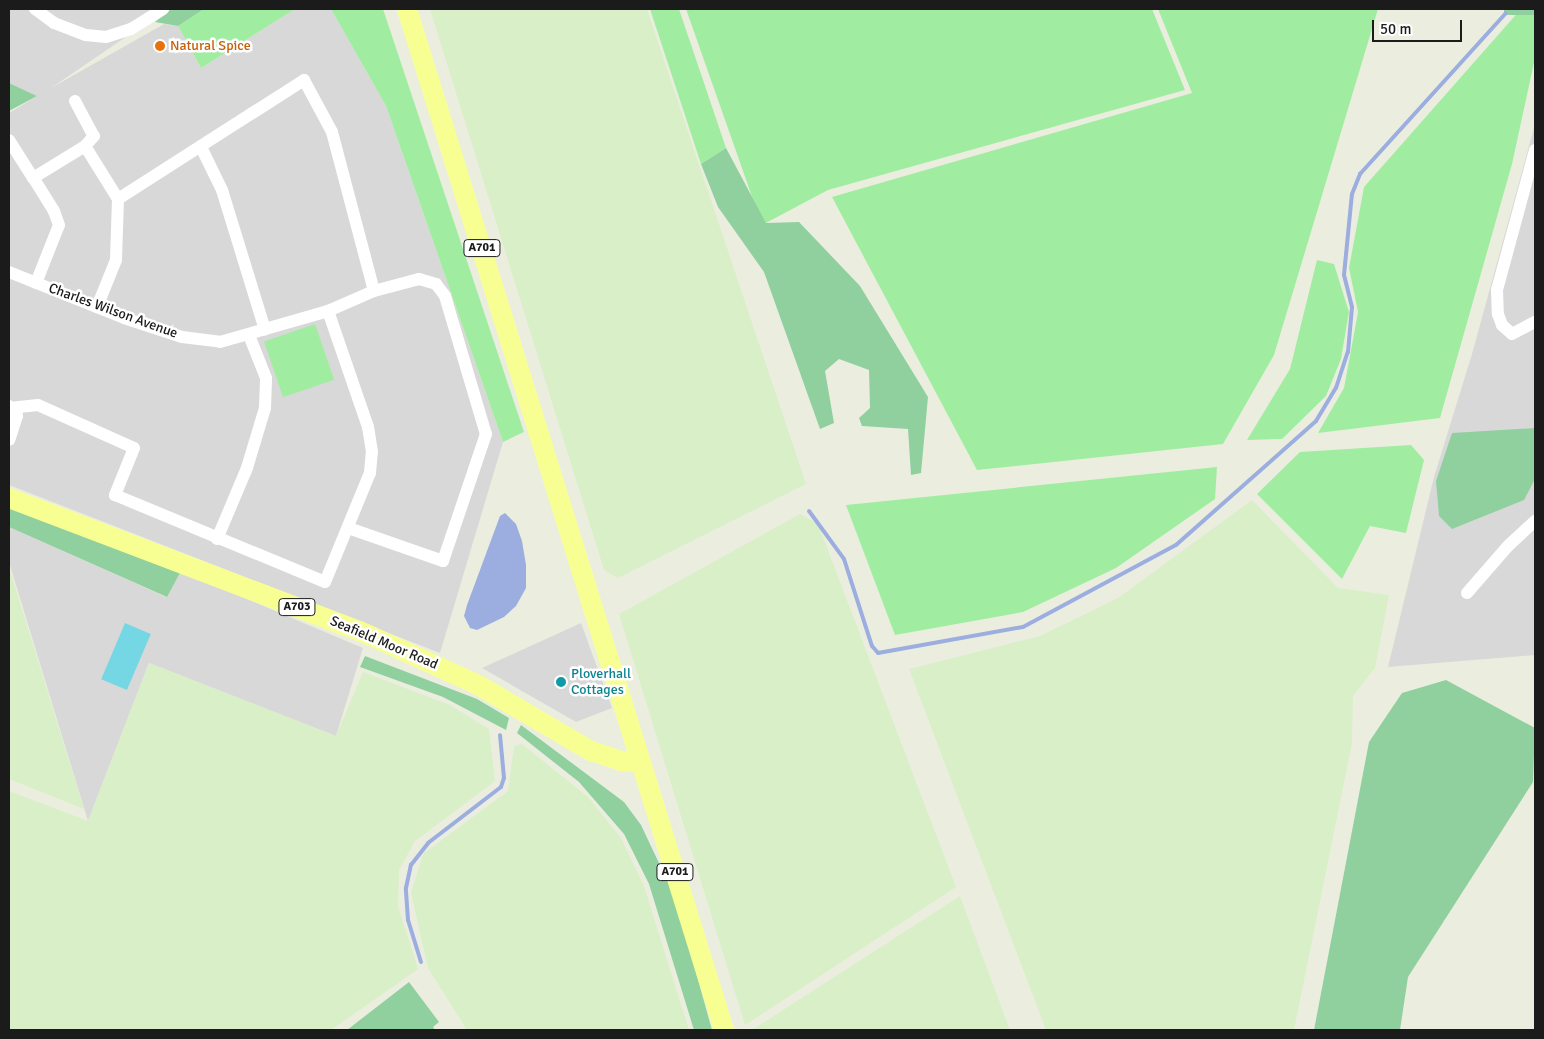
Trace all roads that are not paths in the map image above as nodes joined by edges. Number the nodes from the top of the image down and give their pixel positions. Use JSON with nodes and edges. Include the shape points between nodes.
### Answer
{"nodes":[{"id":1,"x":35,"y":9,"type":"edge"},
{"id":2,"x":407,"y":9,"type":"edge"},
{"id":3,"x":156,"y":11,"type":"edge"},
{"id":4,"x":75,"y":101,"type":"dead end"},
{"id":5,"x":9,"y":140,"type":"edge"},
{"id":6,"x":85,"y":146,"type":"junction"},
{"id":7,"x":201,"y":147,"type":"junction"},
{"id":8,"x":1535,"y":150,"type":"edge"},
{"id":9,"x":33,"y":178,"type":"junction"},
{"id":10,"x":118,"y":199,"type":"junction"},
{"id":11,"x":9,"y":272,"type":"edge"},
{"id":12,"x":36,"y":283,"type":"junction"},
{"id":13,"x":374,"y":291,"type":"junction"},
{"id":14,"x":97,"y":307,"type":"junction"},
{"id":15,"x":328,"y":311,"type":"junction"},
{"id":16,"x":1535,"y":322,"type":"edge"},
{"id":17,"x":265,"y":330,"type":"junction"},
{"id":18,"x":249,"y":335,"type":"junction"},
{"id":19,"x":10,"y":407,"type":"edge"},
{"id":20,"x":9,"y":440,"type":"edge"},
{"id":21,"x":9,"y":498,"type":"edge"},
{"id":22,"x":1535,"y":521,"type":"edge"},
{"id":23,"x":348,"y":528,"type":"junction"},
{"id":24,"x":217,"y":539,"type":"junction"},
{"id":25,"x":1467,"y":593,"type":"dead end"},
{"id":26,"x":639,"y":762,"type":"junction"},
{"id":27,"x":724,"y":1030,"type":"edge"}],
"edges":[{"from":1,"to":3,"type":"street","via":[[54,22],[86,34],[106,37],[131,29]]},
{"from":2,"to":26,"type":"main road","number":"A701"},
{"from":4,"to":6,"type":"street","via":[[94,136]]},
{"from":5,"to":9,"type":"street"},
{"from":6,"to":9,"type":"street"},
{"from":6,"to":10,"type":"street"},
{"from":7,"to":10,"type":"street"},
{"from":7,"to":13,"type":"street","via":[[304,80],[332,132]]},
{"from":7,"to":17,"type":"street","via":[[222,190]]},
{"from":8,"to":16,"type":"street","via":[[1497,290],[1498,314],[1502,325],[1512,334]]},
{"from":9,"to":12,"type":"street","via":[[59,225]]},
{"from":10,"to":14,"type":"street","via":[[116,260]]},
{"from":11,"to":12,"type":"street","name":"Charles Wilson Avenue"},
{"from":12,"to":14,"type":"street","name":"Charles Wilson Avenue"},
{"from":13,"to":15,"type":"street","name":"Charles Wilson Avenue"},
{"from":13,"to":23,"type":"street","name":"Charles Wilson Avenue","via":[[419,279],[436,284],[444,296],[486,434],[443,561]]},
{"from":14,"to":18,"type":"street","name":"Charles Wilson Avenue","via":[[182,337],[220,342]]},
{"from":15,"to":17,"type":"street","name":"Charles Wilson Avenue"},
{"from":15,"to":23,"type":"street","via":[[368,426],[372,452],[370,473]]},
{"from":17,"to":18,"type":"street","name":"Charles Wilson Avenue"},
{"from":18,"to":24,"type":"street","via":[[266,378],[266,408],[247,468]]},
{"from":19,"to":20,"type":"street","via":[[17,416]]},
{"from":19,"to":24,"type":"street","via":[[38,405],[134,448],[115,495]]},
{"from":21,"to":26,"type":"main road","name":"Seafield Moor Road","number":"A703","via":[[360,631],[480,686],[591,751],[621,761]]},
{"from":22,"to":25,"type":"street"},
{"from":23,"to":24,"type":"street","via":[[324,582]]},
{"from":26,"to":27,"type":"main road","number":"A701"}]}
